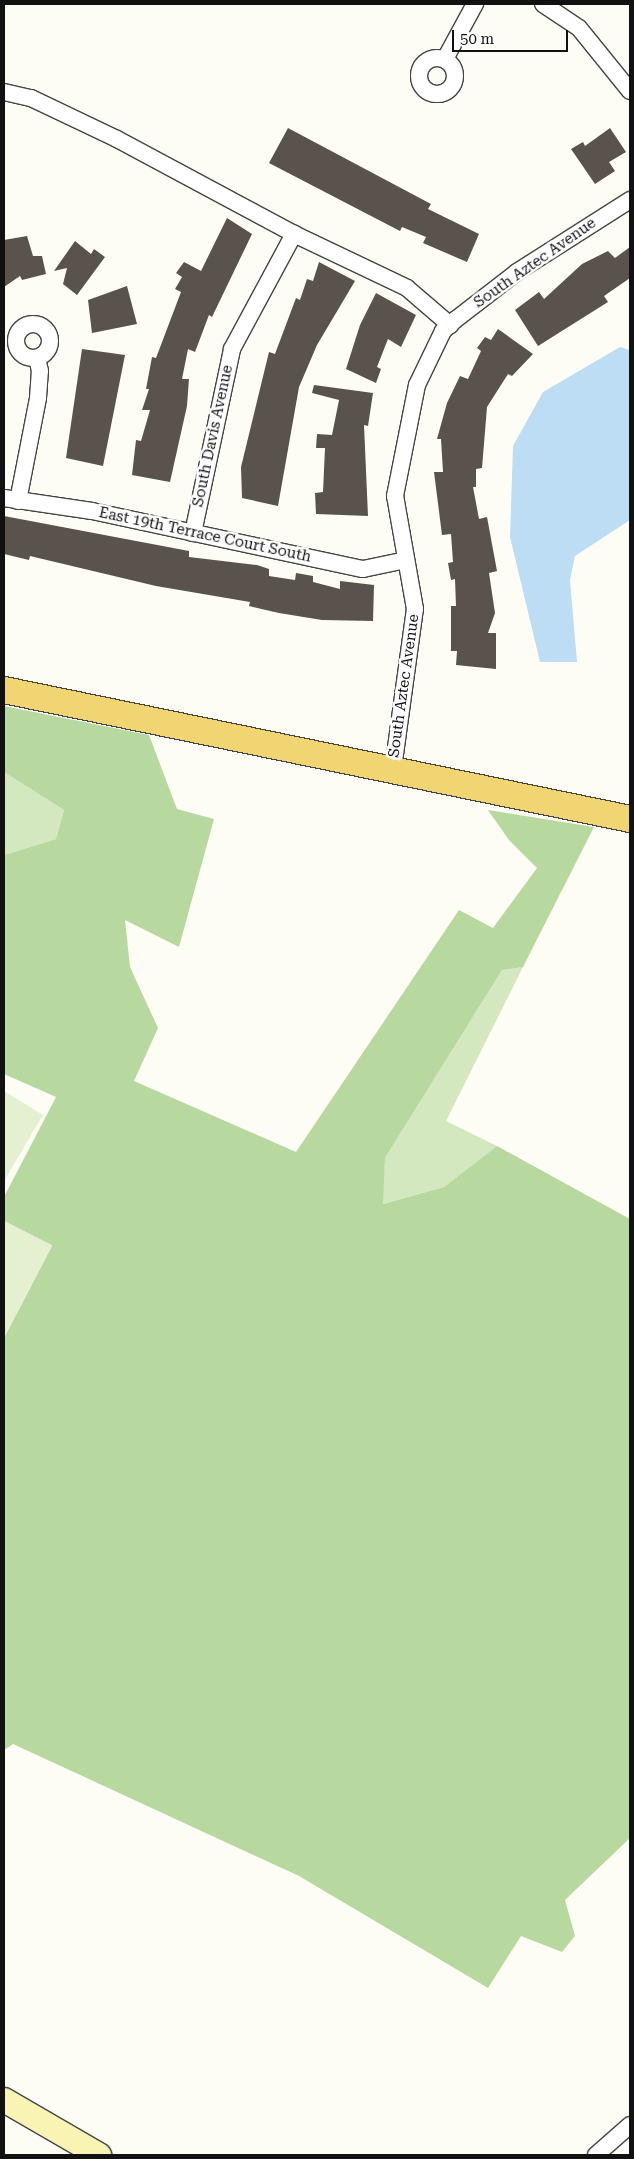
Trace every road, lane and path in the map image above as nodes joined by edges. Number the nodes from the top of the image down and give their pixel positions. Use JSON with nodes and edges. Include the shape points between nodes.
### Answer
{"nodes":[{"id":1,"x":475,"y":4,"type":"edge"},
{"id":2,"x":543,"y":4,"type":"edge"},
{"id":3,"x":445,"y":60,"type":"dead end"},
{"id":4,"x":630,"y":91,"type":"edge"},
{"id":5,"x":4,"y":92,"type":"edge"},
{"id":6,"x":630,"y":200,"type":"edge"},
{"id":7,"x":294,"y":234,"type":"junction"},
{"id":8,"x":450,"y":325,"type":"junction"},
{"id":9,"x":37,"y":358,"type":"dead end"},
{"id":10,"x":11,"y":500,"type":"edge"},
{"id":11,"x":193,"y":533,"type":"junction"},
{"id":12,"x":406,"y":560,"type":"junction"},
{"id":13,"x":4,"y":690,"type":"edge"},
{"id":14,"x":393,"y":770,"type":"junction"},
{"id":15,"x":630,"y":819,"type":"edge"},
{"id":16,"x":4,"y":2100,"type":"edge"},
{"id":17,"x":630,"y":2125,"type":"edge"},
{"id":18,"x":99,"y":2155,"type":"edge"},
{"id":19,"x":596,"y":2155,"type":"edge"}],
"edges":[{"from":1,"to":3,"type":"street"},
{"from":2,"to":4,"type":"street","via":[[579,28]]},
{"from":5,"to":7,"type":"street","via":[[31,98],[232,198]]},
{"from":6,"to":8,"type":"street","name":"South Aztec Avenue","via":[[517,272]]},
{"from":7,"to":8,"type":"street","via":[[407,288]]},
{"from":7,"to":11,"type":"street","name":"South Davis Avenue","via":[[232,349]]},
{"from":8,"to":12,"type":"street","name":"South Aztec Avenue","via":[[417,385],[407,420],[395,496]]},
{"from":9,"to":10,"type":"street","via":[[40,371],[38,398]]},
{"from":10,"to":11,"type":"street","name":"East 19th Terrace Court South","via":[[92,511]]},
{"from":11,"to":12,"type":"street","name":"East 19th Terrace Court South","via":[[363,569]]},
{"from":12,"to":14,"type":"street","name":"South Aztec Avenue","via":[[415,609]]},
{"from":13,"to":14,"type":"main road"},
{"from":14,"to":15,"type":"main road"},
{"from":16,"to":18,"type":"street"},
{"from":17,"to":19,"type":"street"}]}
